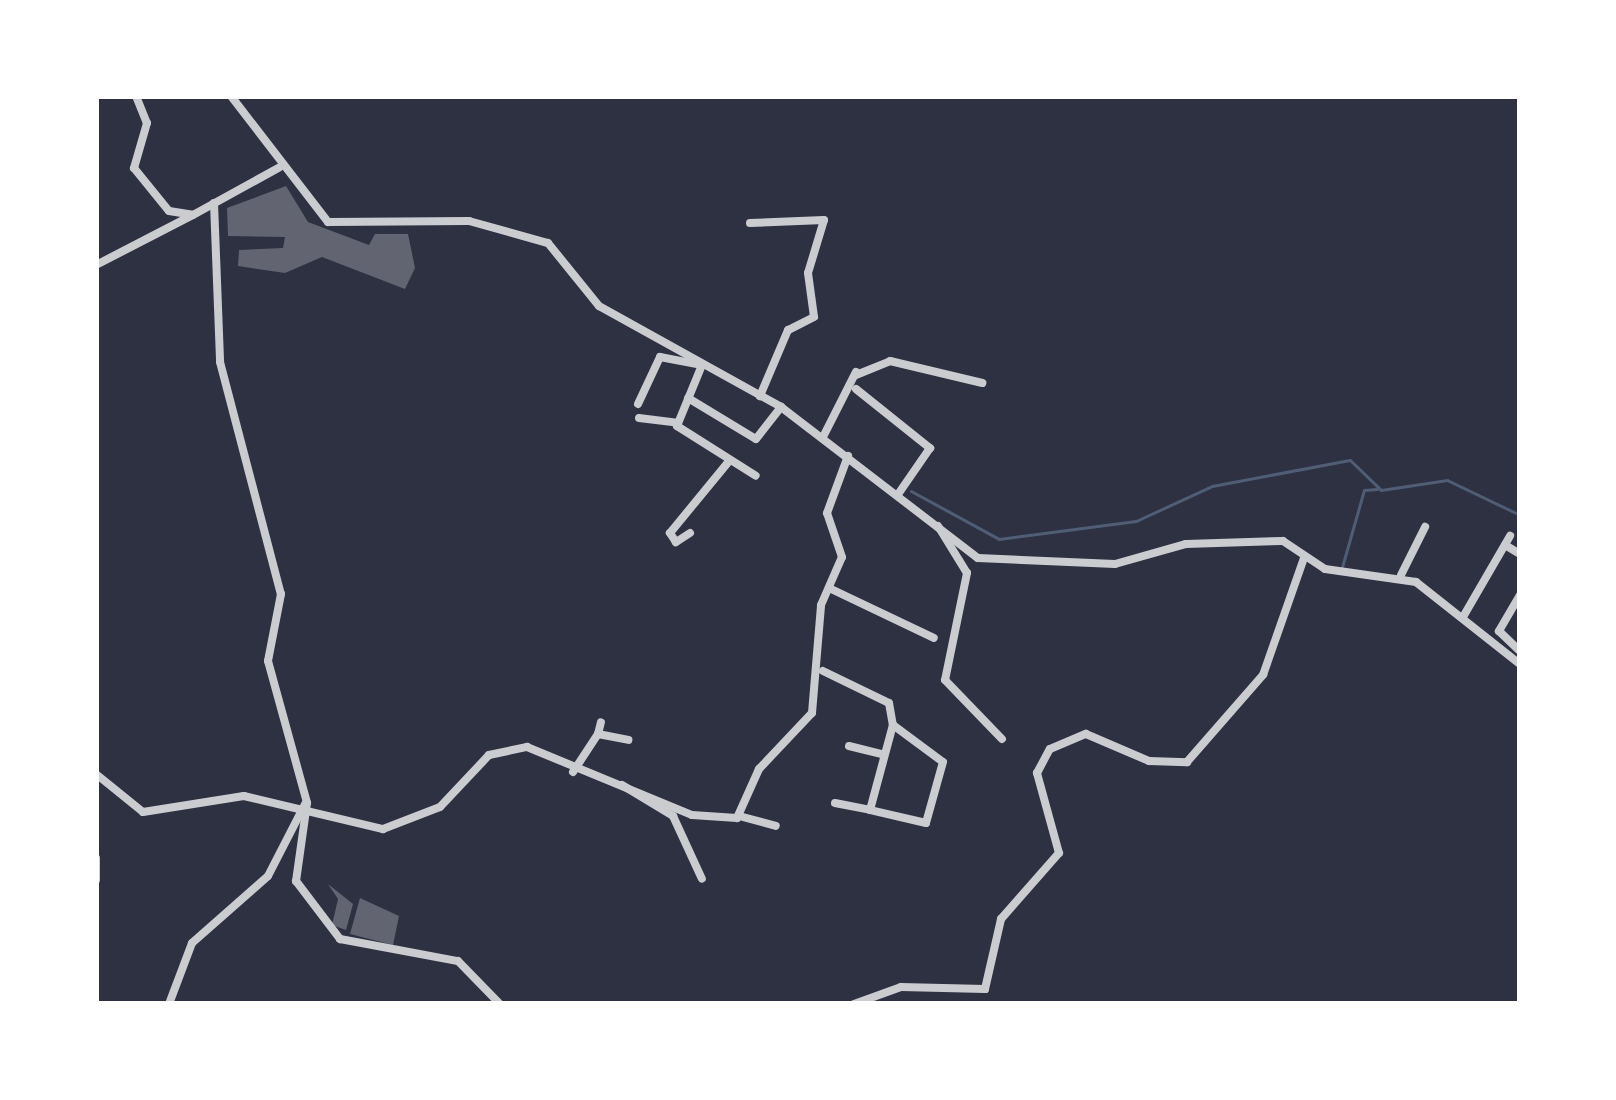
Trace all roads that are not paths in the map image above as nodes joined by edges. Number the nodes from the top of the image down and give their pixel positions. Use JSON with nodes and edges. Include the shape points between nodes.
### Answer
{"nodes":[{"id":1,"x":136,"y":96,"type":"edge"},
{"id":2,"x":231,"y":96,"type":"edge"},
{"id":3,"x":280,"y":166,"type":"junction"},
{"id":4,"x":214,"y":203,"type":"junction"},
{"id":5,"x":193,"y":215,"type":"junction"},
{"id":6,"x":750,"y":223,"type":"dead end"},
{"id":7,"x":96,"y":265,"type":"edge"},
{"id":8,"x":703,"y":365,"type":"junction"},
{"id":9,"x":982,"y":383,"type":"dead end"},
{"id":10,"x":856,"y":388,"type":"junction"},
{"id":11,"x":760,"y":396,"type":"junction"},
{"id":12,"x":688,"y":398,"type":"junction"},
{"id":13,"x":638,"y":404,"type":"dead end"},
{"id":14,"x":781,"y":406,"type":"junction"},
{"id":15,"x":639,"y":418,"type":"dead end"},
{"id":16,"x":677,"y":423,"type":"junction"},
{"id":17,"x":823,"y":437,"type":"junction"},
{"id":18,"x":848,"y":456,"type":"junction"},
{"id":19,"x":730,"y":460,"type":"junction"},
{"id":20,"x":756,"y":476,"type":"dead end"},
{"id":21,"x":898,"y":493,"type":"junction"},
{"id":22,"x":938,"y":526,"type":"junction"},
{"id":23,"x":1425,"y":527,"type":"dead end"},
{"id":24,"x":690,"y":533,"type":"dead end"},
{"id":25,"x":1520,"y":554,"type":"edge"},
{"id":26,"x":1304,"y":558,"type":"junction"},
{"id":27,"x":1401,"y":575,"type":"junction"},
{"id":28,"x":830,"y":588,"type":"junction"},
{"id":29,"x":1520,"y":595,"type":"edge"},
{"id":30,"x":1462,"y":618,"type":"junction"},
{"id":31,"x":934,"y":638,"type":"dead end"},
{"id":32,"x":1520,"y":652,"type":"edge"},
{"id":33,"x":1520,"y":664,"type":"edge"},
{"id":34,"x":823,"y":671,"type":"junction"},
{"id":35,"x":601,"y":722,"type":"dead end"},
{"id":36,"x":893,"y":725,"type":"junction"},
{"id":37,"x":598,"y":734,"type":"junction"},
{"id":38,"x":628,"y":740,"type":"dead end"},
{"id":39,"x":1002,"y":740,"type":"dead end"},
{"id":40,"x":849,"y":746,"type":"dead end"},
{"id":41,"x":884,"y":755,"type":"junction"},
{"id":42,"x":573,"y":773,"type":"junction"},
{"id":43,"x":96,"y":774,"type":"edge"},
{"id":44,"x":620,"y":782,"type":"junction"},
{"id":45,"x":307,"y":803,"type":"junction"},
{"id":46,"x":835,"y":803,"type":"dead end"},
{"id":47,"x":870,"y":810,"type":"junction"},
{"id":48,"x":740,"y":816,"type":"junction"},
{"id":49,"x":776,"y":826,"type":"dead end"},
{"id":50,"x":96,"y":858,"type":"edge"},
{"id":51,"x":701,"y":879,"type":"dead end"},
{"id":52,"x":96,"y":880,"type":"edge"},
{"id":53,"x":170,"y":1004,"type":"edge"},
{"id":54,"x":500,"y":1004,"type":"edge"},
{"id":55,"x":854,"y":1004,"type":"edge"}],
"edges":[{"from":1,"to":5,"type":"street","via":[[147,111],[140,180],[169,211]]},
{"from":2,"to":3,"type":"street"},
{"from":3,"to":4,"type":"street"},
{"from":3,"to":8,"type":"street","via":[[328,223],[524,231],[599,306]]},
{"from":4,"to":5,"type":"street"},
{"from":4,"to":45,"type":"street","via":[[220,362],[280,594],[268,661]]},
{"from":5,"to":7,"type":"street"},
{"from":6,"to":11,"type":"street","via":[[824,220],[808,273],[814,317],[788,330]]},
{"from":8,"to":11,"type":"street"},
{"from":8,"to":12,"type":"street"},
{"from":8,"to":13,"type":"street","via":[[659,357]]},
{"from":9,"to":10,"type":"street","via":[[890,361],[856,374]]},
{"from":10,"to":17,"type":"street"},
{"from":10,"to":21,"type":"street","via":[[930,448]]},
{"from":11,"to":14,"type":"street"},
{"from":12,"to":14,"type":"street","via":[[756,440]]},
{"from":12,"to":16,"type":"street"},
{"from":14,"to":17,"type":"street"},
{"from":15,"to":16,"type":"street"},
{"from":16,"to":19,"type":"street"},
{"from":17,"to":18,"type":"street"},
{"from":18,"to":21,"type":"street"},
{"from":18,"to":28,"type":"street","via":[[826,513],[842,556]]},
{"from":19,"to":20,"type":"street"},
{"from":19,"to":24,"type":"street","via":[[670,533],[676,542]]},
{"from":21,"to":22,"type":"street"},
{"from":22,"to":26,"type":"street","via":[[998,563],[1115,564],[1266,539]]},
{"from":22,"to":39,"type":"street","via":[[967,573],[945,680]]},
{"from":23,"to":27,"type":"street"},
{"from":25,"to":30,"type":"street","via":[[1508,540]]},
{"from":26,"to":27,"type":"street"},
{"from":26,"to":55,"type":"street","via":[[1263,676],[1196,756],[1149,761],[1086,734],[1050,749],[1037,773],[1059,853],[1001,919],[985,989],[901,987]]},
{"from":27,"to":30,"type":"street"},
{"from":28,"to":31,"type":"street"},
{"from":28,"to":34,"type":"street"},
{"from":29,"to":32,"type":"street","via":[[1498,631]]},
{"from":30,"to":33,"type":"street"},
{"from":34,"to":36,"type":"street","via":[[889,703]]},
{"from":34,"to":48,"type":"street","via":[[801,737],[759,769]]},
{"from":35,"to":37,"type":"street"},
{"from":36,"to":41,"type":"street"},
{"from":36,"to":47,"type":"street","via":[[943,762],[935,802],[926,823]]},
{"from":37,"to":38,"type":"street"},
{"from":37,"to":42,"type":"street"},
{"from":40,"to":41,"type":"street"},
{"from":41,"to":47,"type":"street"},
{"from":42,"to":44,"type":"street"},
{"from":42,"to":45,"type":"street","via":[[542,750],[489,755],[440,807],[383,829]]},
{"from":43,"to":45,"type":"street","via":[[143,812],[224,796]]},
{"from":44,"to":48,"type":"street","via":[[692,814]]},
{"from":44,"to":51,"type":"street","via":[[673,816]]},
{"from":45,"to":53,"type":"street","via":[[268,876],[192,943]]},
{"from":45,"to":54,"type":"street","via":[[296,881],[322,923],[358,948],[458,961]]},
{"from":46,"to":47,"type":"street"},
{"from":48,"to":49,"type":"street"},
{"from":50,"to":52,"type":"street"}]}
